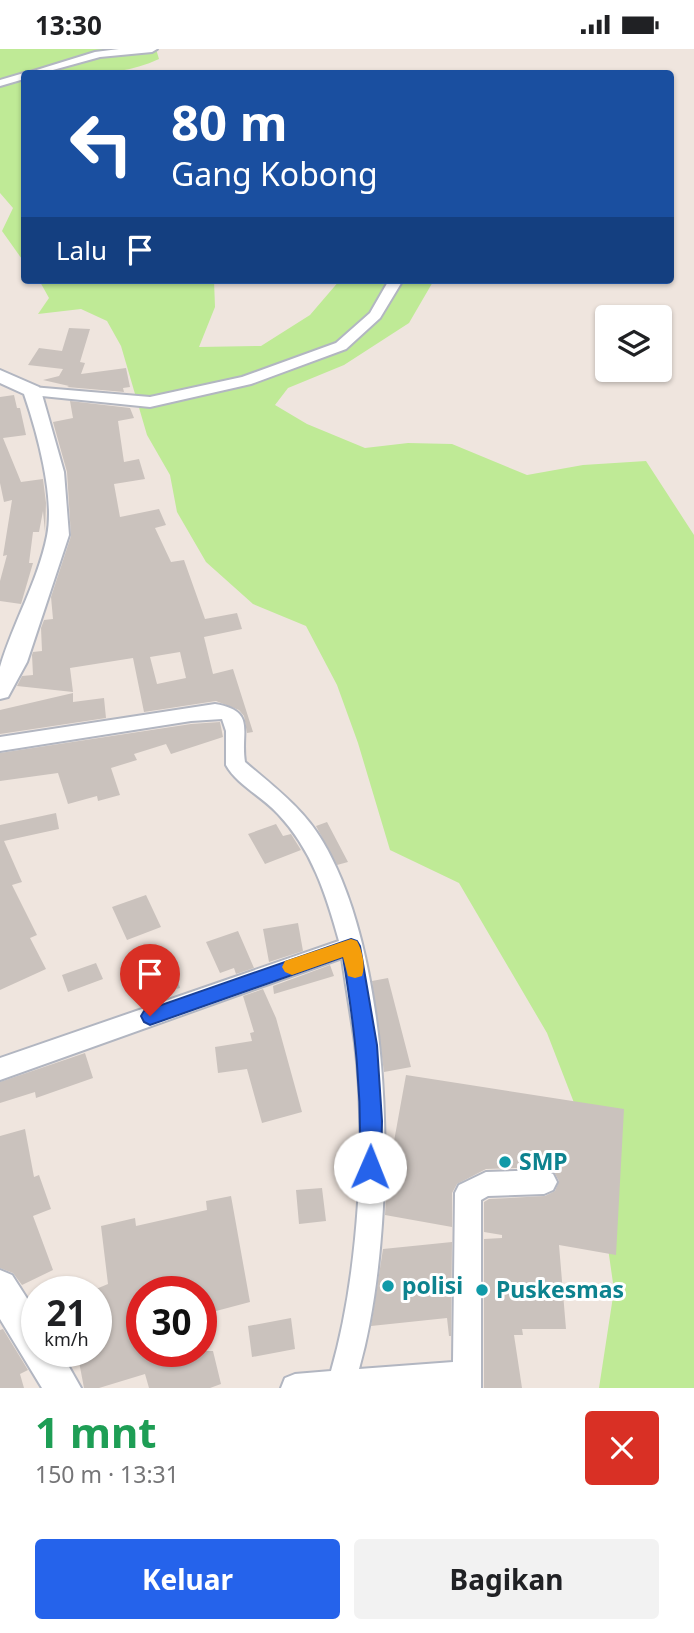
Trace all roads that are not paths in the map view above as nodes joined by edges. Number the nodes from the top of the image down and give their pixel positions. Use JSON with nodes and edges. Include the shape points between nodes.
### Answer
{"nodes":[{"id":1,"x":152,"y":49,"type":"edge"},
{"id":2,"x":43,"y":70,"type":"edge"},
{"id":3,"x":21,"y":77,"type":"edge"},
{"id":4,"x":0,"y":83,"type":"edge"},
{"id":5,"x":394,"y":284,"type":"edge"},
{"id":6,"x":0,"y":376,"type":"edge"},
{"id":7,"x":32,"y":391,"type":"junction"},
{"id":8,"x":0,"y":691,"type":"edge"},
{"id":9,"x":0,"y":744,"type":"edge"},
{"id":10,"x":351,"y":946,"type":"junction"},
{"id":11,"x":0,"y":1069,"type":"edge"},
{"id":12,"x":544,"y":1182,"type":"dead end"},
{"id":13,"x":0,"y":1287,"type":"edge"},
{"id":14,"x":21,"y":1321,"type":"edge"},
{"id":15,"x":50,"y":1367,"type":"edge"},
{"id":16,"x":466,"y":1381,"type":"edge"},
{"id":17,"x":341,"y":1384,"type":"junction"},
{"id":18,"x":63,"y":1388,"type":"edge"},
{"id":19,"x":295,"y":1388,"type":"edge"}],
"edges":[{"from":1,"to":2,"type":"street","via":[[99,54]]},
{"from":3,"to":4,"type":"street"},
{"from":5,"to":7,"type":"street","via":[[375,315],[341,346],[246,381],[150,402]]},
{"from":6,"to":7,"type":"street"},
{"from":7,"to":8,"type":"street","via":[[54,472],[58,535],[15,662]]},
{"from":9,"to":10,"type":"street","via":[[191,714],[228,713],[235,726],[236,765],[285,809],[314,845],[336,892]]},
{"from":10,"to":11,"type":"street"},
{"from":10,"to":17,"type":"street","via":[[368,1045],[372,1121],[369,1213],[357,1328]]},
{"from":12,"to":16,"type":"street","via":[[486,1184],[468,1193]]},
{"from":13,"to":14,"type":"street"},
{"from":15,"to":18,"type":"street"},
{"from":16,"to":17,"type":"street"},
{"from":17,"to":19,"type":"street"}]}
